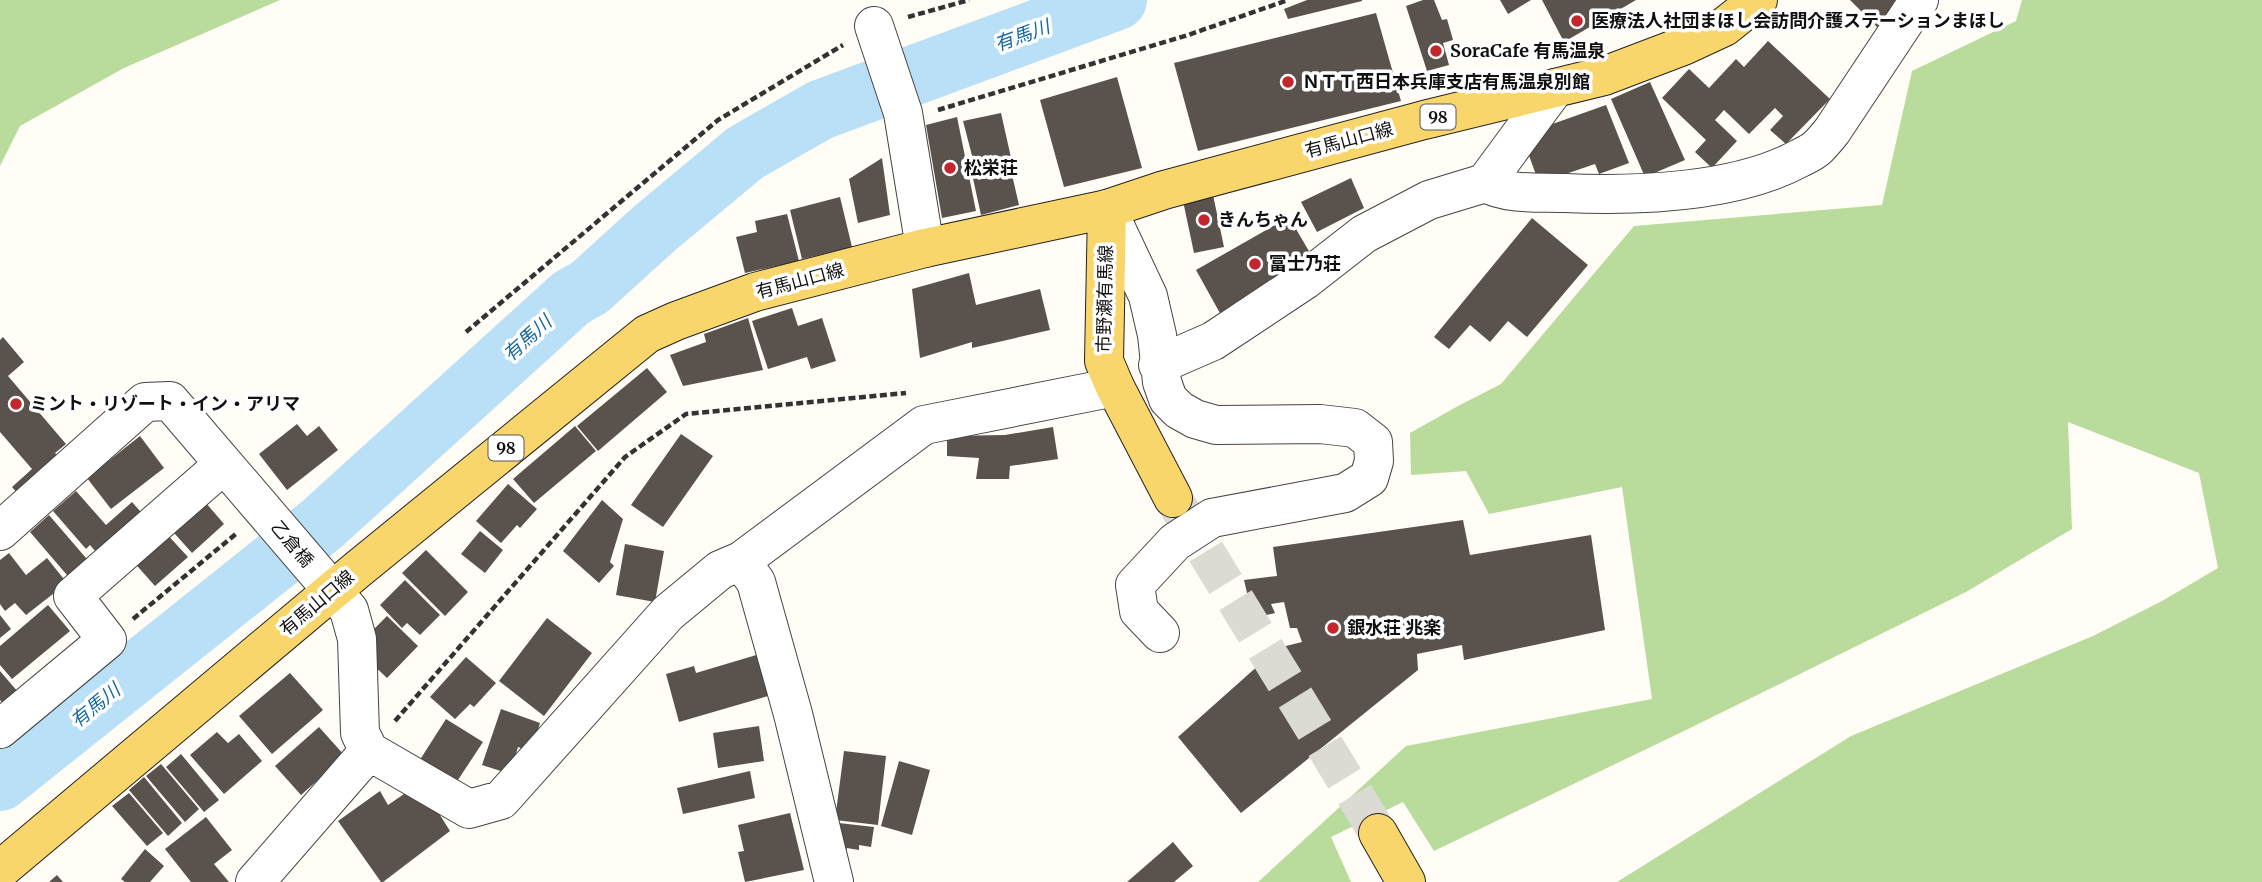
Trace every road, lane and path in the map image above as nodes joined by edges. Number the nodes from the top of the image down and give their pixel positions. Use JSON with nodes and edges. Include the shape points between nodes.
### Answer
{"nodes":[{"id":1,"x":969,"y":0,"type":"edge"},
{"id":2,"x":1289,"y":0,"type":"edge"},
{"id":3,"x":1758,"y":0,"type":"edge"},
{"id":4,"x":1920,"y":0,"type":"edge"},
{"id":5,"x":875,"y":31,"type":"junction"},
{"id":6,"x":1555,"y":88,"type":"junction"},
{"id":7,"x":903,"y":117,"type":"junction"},
{"id":8,"x":1485,"y":183,"type":"junction"},
{"id":9,"x":1107,"y":209,"type":"junction"},
{"id":10,"x":925,"y":248,"type":"junction"},
{"id":11,"x":466,"y":332,"type":"dead end"},
{"id":12,"x":1158,"y":365,"type":"junction"},
{"id":13,"x":1115,"y":387,"type":"junction"},
{"id":14,"x":918,"y":392,"type":"dead end"},
{"id":15,"x":223,"y":465,"type":"junction"},
{"id":16,"x":1173,"y":498,"type":"tunnel mouth"},
{"id":17,"x":265,"y":512,"type":"junction"},
{"id":18,"x":0,"y":531,"type":"edge"},
{"id":19,"x":741,"y":561,"type":"junction"},
{"id":20,"x":324,"y":581,"type":"junction"},
{"id":21,"x":1160,"y":633,"type":"dead end"},
{"id":22,"x":107,"y":640,"type":"junction"},
{"id":23,"x":0,"y":730,"type":"edge"},
{"id":24,"x":369,"y":751,"type":"junction"},
{"id":25,"x":1378,"y":833,"type":"tunnel mouth"},
{"id":26,"x":0,"y":870,"type":"edge"},
{"id":27,"x":255,"y":882,"type":"edge"},
{"id":28,"x":834,"y":882,"type":"edge"},
{"id":29,"x":1406,"y":882,"type":"edge"}],
"edges":[{"from":1,"to":5,"type":"path"},
{"from":2,"to":7,"type":"path"},
{"from":3,"to":6,"type":"main road","name":"有馬山口線","number":"98","via":[[1724,27],[1683,47],[1604,76]]},
{"from":4,"to":8,"type":"street","via":[[1832,131],[1817,148],[1788,164],[1714,185],[1606,195],[1497,190]]},
{"from":5,"to":7,"type":"street"},
{"from":5,"to":11,"type":"path","via":[[718,120]]},
{"from":6,"to":8,"type":"street"},
{"from":6,"to":9,"type":"main road","name":"有馬山口線","number":"98"},
{"from":7,"to":10,"type":"street"},
{"from":8,"to":12,"type":"street","via":[[1429,200],[1364,234],[1213,341]]},
{"from":9,"to":10,"type":"main road","name":"有馬山口線","number":"98"},
{"from":9,"to":12,"type":"street","via":[[1148,296]]},
{"from":9,"to":13,"type":"main road","name":"市野瀬有馬線","via":[[1104,361]]},
{"from":10,"to":20,"type":"main road","name":"有馬山口線","number":"98","via":[[755,292],[647,334]]},
{"from":12,"to":21,"type":"street","via":[[1168,398],[1195,419],[1216,425],[1355,428],[1373,442],[1374,461],[1369,478],[1345,492],[1212,518],[1175,542],[1135,585],[1139,611]]},
{"from":13,"to":16,"type":"main road","name":"市野瀬有馬線"},
{"from":13,"to":19,"type":"street","via":[[924,425]]},
{"from":14,"to":24,"type":"path","via":[[686,414],[625,457]]},
{"from":15,"to":17,"type":"street","name":"乙倉橋"},
{"from":15,"to":18,"type":"street","name":"乙倉橋","via":[[170,401],[145,402]]},
{"from":15,"to":22,"type":"street","via":[[73,596]]},
{"from":17,"to":20,"type":"street","name":"乙倉橋"},
{"from":17,"to":22,"type":"path"},
{"from":19,"to":24,"type":"street","via":[[720,570],[668,613],[501,800],[469,809]]},
{"from":19,"to":28,"type":"street","via":[[756,582]]},
{"from":20,"to":24,"type":"street","name":"乙倉橋","via":[[349,610],[356,639],[360,733]]},
{"from":20,"to":26,"type":"main road","name":"有馬山口線","number":"98"},
{"from":22,"to":23,"type":"street"},
{"from":24,"to":27,"type":"street"},
{"from":25,"to":29,"type":"main road"}]}
